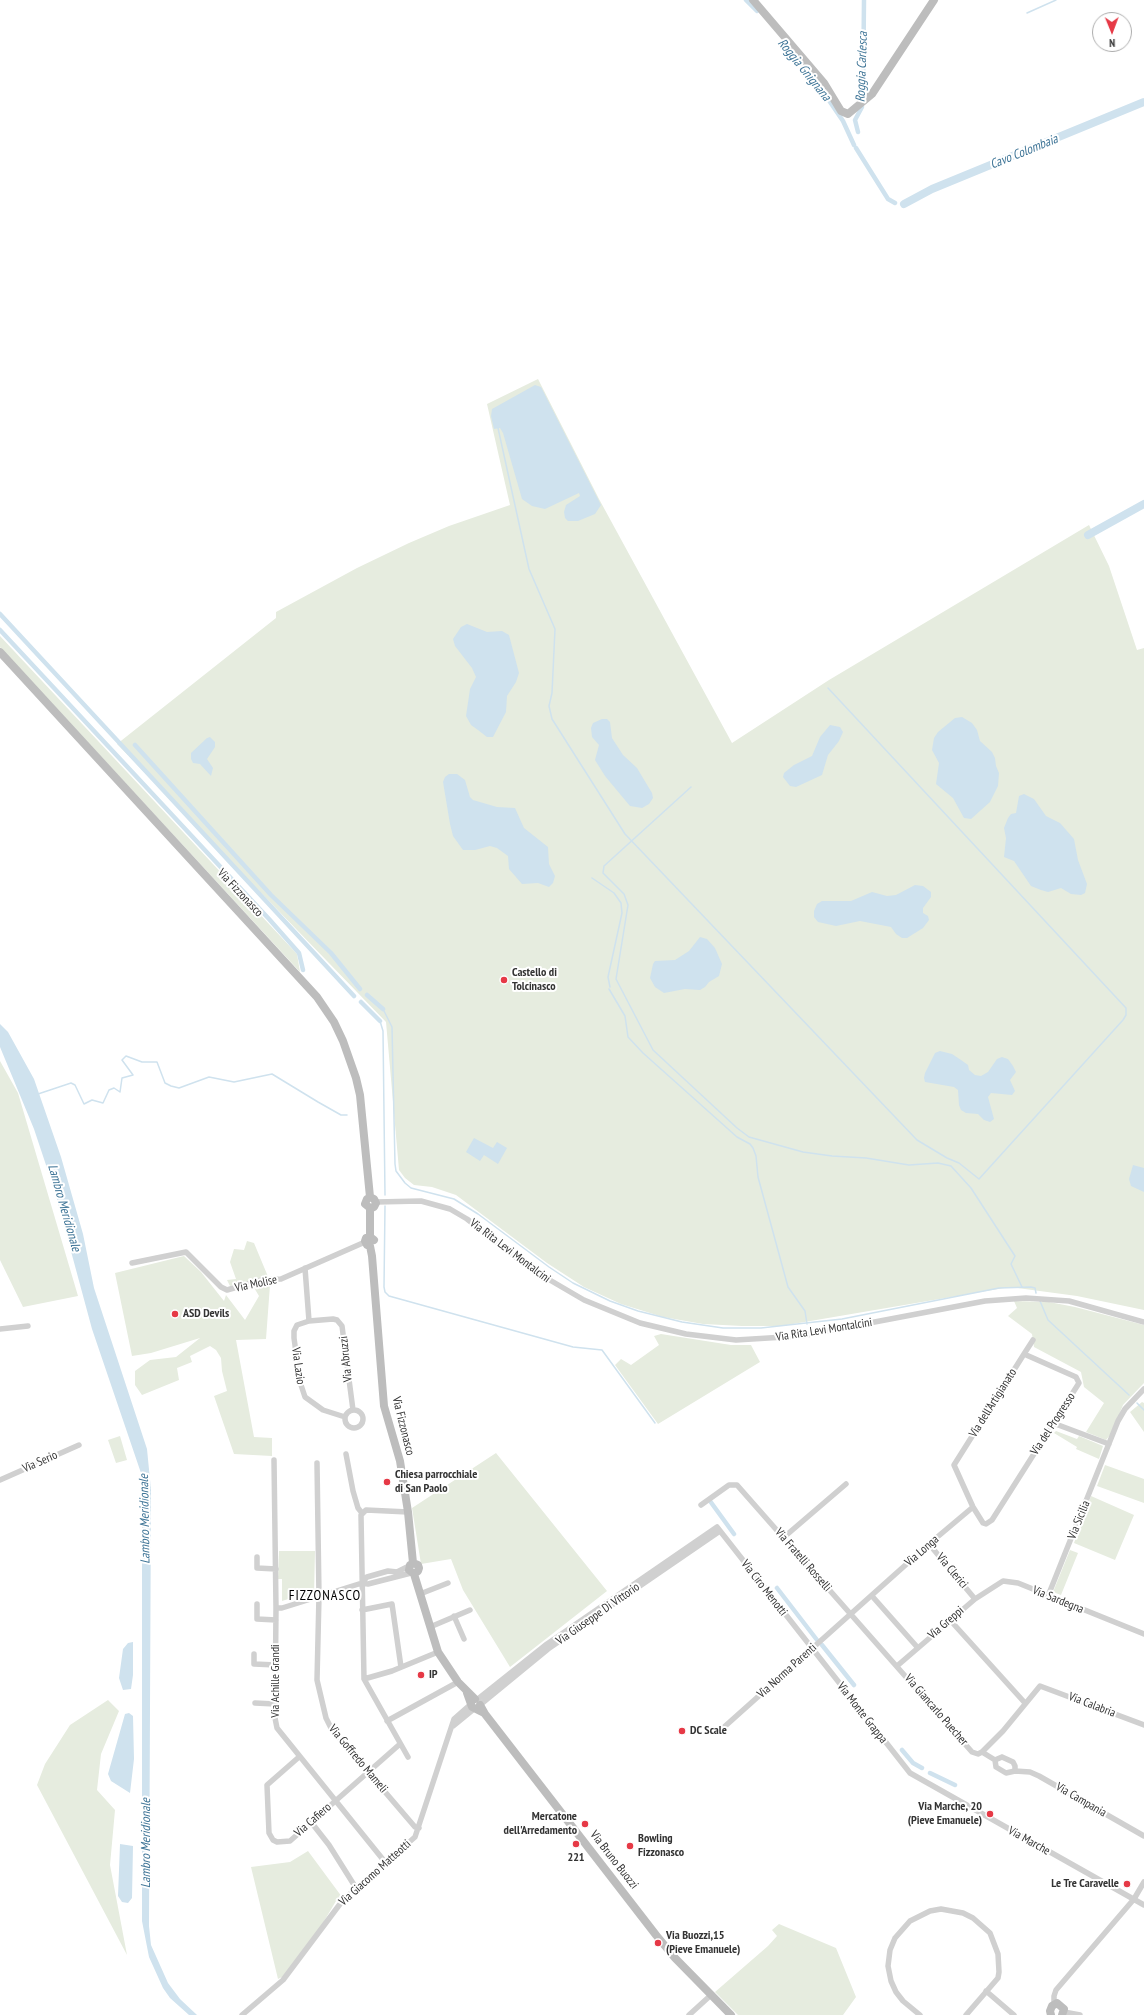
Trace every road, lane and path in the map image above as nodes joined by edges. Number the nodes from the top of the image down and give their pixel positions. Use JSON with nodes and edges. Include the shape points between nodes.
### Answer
{"nodes":[{"id":1,"x":753,"y":0,"type":"edge"},
{"id":2,"x":934,"y":0,"type":"edge"},
{"id":3,"x":0,"y":652,"type":"edge"},
{"id":4,"x":375,"y":1200,"type":"junction"},
{"id":5,"x":368,"y":1242,"type":"junction"},
{"id":6,"x":132,"y":1263,"type":"dead end"},
{"id":7,"x":305,"y":1268,"type":"junction"},
{"id":8,"x":1131,"y":1317,"type":"junction"},
{"id":9,"x":1144,"y":1318,"type":"edge"},
{"id":10,"x":309,"y":1321,"type":"junction"},
{"id":11,"x":1144,"y":1322,"type":"edge"},
{"id":12,"x":28,"y":1326,"type":"dead end"},
{"id":13,"x":0,"y":1329,"type":"edge"},
{"id":14,"x":1033,"y":1340,"type":"dead end"},
{"id":15,"x":1024,"y":1354,"type":"junction"},
{"id":16,"x":1144,"y":1389,"type":"edge"},
{"id":17,"x":353,"y":1410,"type":"junction"},
{"id":18,"x":345,"y":1417,"type":"junction"},
{"id":19,"x":1053,"y":1423,"type":"junction"},
{"id":20,"x":1109,"y":1444,"type":"junction"},
{"id":21,"x":79,"y":1445,"type":"dead end"},
{"id":22,"x":346,"y":1454,"type":"dead end"},
{"id":23,"x":274,"y":1460,"type":"dead end"},
{"id":24,"x":317,"y":1463,"type":"dead end"},
{"id":25,"x":0,"y":1480,"type":"edge"},
{"id":26,"x":846,"y":1484,"type":"dead end"},
{"id":27,"x":702,"y":1505,"type":"dead end"},
{"id":28,"x":973,"y":1507,"type":"junction"},
{"id":29,"x":408,"y":1512,"type":"junction"},
{"id":30,"x":362,"y":1513,"type":"junction"},
{"id":31,"x":718,"y":1529,"type":"joint"},
{"id":32,"x":783,"y":1538,"type":"junction"},
{"id":33,"x":929,"y":1544,"type":"junction"},
{"id":34,"x":257,"y":1557,"type":"dead end"},
{"id":35,"x":276,"y":1569,"type":"junction"},
{"id":36,"x":412,"y":1569,"type":"junction"},
{"id":37,"x":362,"y":1582,"type":"junction"},
{"id":38,"x":448,"y":1583,"type":"dead end"},
{"id":39,"x":420,"y":1594,"type":"junction"},
{"id":40,"x":318,"y":1596,"type":"junction"},
{"id":41,"x":872,"y":1596,"type":"junction"},
{"id":42,"x":1048,"y":1596,"type":"junction"},
{"id":43,"x":974,"y":1598,"type":"junction"},
{"id":44,"x":257,"y":1604,"type":"dead end"},
{"id":45,"x":276,"y":1608,"type":"junction"},
{"id":46,"x":362,"y":1610,"type":"junction"},
{"id":47,"x":470,"y":1610,"type":"dead end"},
{"id":48,"x":850,"y":1614,"type":"junction"},
{"id":49,"x":454,"y":1616,"type":"junction"},
{"id":50,"x":276,"y":1620,"type":"junction"},
{"id":51,"x":950,"y":1620,"type":"junction"},
{"id":52,"x":430,"y":1626,"type":"junction"},
{"id":53,"x":1144,"y":1634,"type":"edge"},
{"id":54,"x":464,"y":1640,"type":"dead end"},
{"id":55,"x":918,"y":1648,"type":"junction"},
{"id":56,"x":812,"y":1649,"type":"junction"},
{"id":57,"x":438,"y":1652,"type":"junction"},
{"id":58,"x":254,"y":1654,"type":"dead end"},
{"id":59,"x":276,"y":1665,"type":"junction"},
{"id":60,"x":897,"y":1666,"type":"junction"},
{"id":61,"x":401,"y":1668,"type":"junction"},
{"id":62,"x":364,"y":1679,"type":"junction"},
{"id":63,"x":458,"y":1682,"type":"junction"},
{"id":64,"x":1040,"y":1686,"type":"joint"},
{"id":65,"x":255,"y":1703,"type":"dead end"},
{"id":66,"x":1025,"y":1703,"type":"junction"},
{"id":67,"x":275,"y":1704,"type":"junction"},
{"id":68,"x":476,"y":1704,"type":"junction"},
{"id":69,"x":387,"y":1721,"type":"junction"},
{"id":70,"x":1144,"y":1725,"type":"edge"},
{"id":71,"x":723,"y":1728,"type":"dead end"},
{"id":72,"x":400,"y":1744,"type":"junction"},
{"id":73,"x":982,"y":1752,"type":"junction"},
{"id":74,"x":299,"y":1757,"type":"junction"},
{"id":75,"x":408,"y":1757,"type":"dead end"},
{"id":76,"x":996,"y":1760,"type":"junction"},
{"id":77,"x":1015,"y":1771,"type":"junction"},
{"id":78,"x":368,"y":1772,"type":"junction"},
{"id":79,"x":914,"y":1776,"type":"joint"},
{"id":80,"x":335,"y":1801,"type":"junction"},
{"id":81,"x":311,"y":1822,"type":"junction"},
{"id":82,"x":419,"y":1828,"type":"junction"},
{"id":83,"x":1144,"y":1836,"type":"edge"},
{"id":84,"x":385,"y":1862,"type":"junction"},
{"id":85,"x":1144,"y":1882,"type":"edge"},
{"id":86,"x":356,"y":1888,"type":"junction"},
{"id":87,"x":1134,"y":1899,"type":"junction"},
{"id":88,"x":1144,"y":1905,"type":"edge"},
{"id":89,"x":986,"y":1991,"type":"junction"},
{"id":90,"x":711,"y":1995,"type":"junction"},
{"id":91,"x":1050,"y":2011,"type":"edge"},
{"id":92,"x":1063,"y":2013,"type":"edge"},
{"id":93,"x":242,"y":2015,"type":"edge"},
{"id":94,"x":690,"y":2015,"type":"edge"},
{"id":95,"x":731,"y":2015,"type":"edge"},
{"id":96,"x":920,"y":2015,"type":"edge"},
{"id":97,"x":966,"y":2015,"type":"edge"},
{"id":98,"x":1014,"y":2015,"type":"edge"},
{"id":99,"x":1080,"y":2015,"type":"edge"}],
"edges":[{"from":1,"to":2,"type":"main road","via":[[824,83],[841,111],[848,114],[872,94]]},
{"from":3,"to":4,"type":"main road","name":"Via Fizzonasco","via":[[317,997],[334,1022],[356,1078]]},
{"from":4,"to":5,"type":"main road","name":"Via Fizzonasco","via":[[365,1202],[370,1208]]},
{"from":4,"to":8,"type":"street","name":"Via Rita Levi Montalcini","via":[[421,1201],[450,1209],[531,1268],[584,1300],[640,1323],[686,1334],[736,1340],[801,1336],[985,1301],[1026,1298],[1069,1301]]},
{"from":5,"to":7,"type":"street","name":"Via Molise"},
{"from":5,"to":29,"type":"main road","name":"Via Fizzonasco","via":[[373,1271],[384,1406],[400,1461]]},
{"from":6,"to":7,"type":"street","name":"Via Molise","via":[[186,1252],[227,1290],[253,1282],[281,1279]]},
{"from":7,"to":10,"type":"street"},
{"from":8,"to":9,"type":"street","name":"Via Rita Levi Montalcini"},
{"from":8,"to":11,"type":"street","name":"Via Rita Levi Montalcini"},
{"from":10,"to":17,"type":"street","name":"Via Abruzzi","via":[[333,1319],[342,1326]]},
{"from":10,"to":18,"type":"street","name":"Via Lazio","via":[[297,1325],[294,1331],[302,1390],[309,1402],[316,1407]]},
{"from":12,"to":13,"type":"street"},
{"from":14,"to":15,"type":"street","name":"Via dell'Artigianato"},
{"from":15,"to":19,"type":"street","name":"Via del Progresso","via":[[1079,1380],[1078,1387]]},
{"from":15,"to":28,"type":"street","name":"Via dell'Artigianato","via":[[954,1465]]},
{"from":16,"to":20,"type":"street","name":"Via Sicilia","via":[[1121,1414]]},
{"from":17,"to":18,"type":"street"},
{"from":17,"to":18,"type":"street","via":[[362,1414],[362,1424],[352,1428],[347,1424]]},
{"from":19,"to":20,"type":"street"},
{"from":19,"to":28,"type":"street","name":"Via del Progresso","via":[[992,1520],[983,1523]]},
{"from":20,"to":42,"type":"street","name":"Via Sicilia"},
{"from":21,"to":25,"type":"street","name":"Via Serio"},
{"from":22,"to":30,"type":"street","via":[[355,1497]]},
{"from":23,"to":35,"type":"street","name":"Via Achille Grandi"},
{"from":24,"to":40,"type":"street","name":"Via Goffredo Mameli"},
{"from":26,"to":32,"type":"street"},
{"from":27,"to":32,"type":"street","name":"Via Fratelli Rosselli","via":[[734,1484]]},
{"from":28,"to":33,"type":"street","name":"Via Longa"},
{"from":29,"to":30,"type":"street","via":[[366,1510]]},
{"from":29,"to":36,"type":"main road","name":"Via Fizzonasco"},
{"from":30,"to":37,"type":"street"},
{"from":31,"to":56,"type":"street","name":"Via Ciro Menotti"},
{"from":31,"to":68,"type":"street","name":"Via Giuseppe Di Vittorio","via":[[517,1671]]},
{"from":32,"to":48,"type":"street","name":"Via Fratelli Rosselli"},
{"from":33,"to":41,"type":"street","name":"Via Longa"},
{"from":33,"to":43,"type":"street","name":"Via Clerici"},
{"from":34,"to":35,"type":"street","via":[[257,1568]]},
{"from":35,"to":45,"type":"street","name":"Via Achille Grandi"},
{"from":36,"to":37,"type":"street","via":[[388,1571],[367,1577]]},
{"from":36,"to":39,"type":"main road","name":"Via Fizzonasco"},
{"from":37,"to":40,"type":"street"},
{"from":37,"to":46,"type":"street"},
{"from":38,"to":39,"type":"street"},
{"from":39,"to":52,"type":"main road","name":"Via Fizzonasco"},
{"from":40,"to":45,"type":"street"},
{"from":40,"to":78,"type":"street","name":"Via Goffredo Mameli","via":[[317,1680],[326,1718],[330,1728]]},
{"from":41,"to":48,"type":"street","name":"Via Longa"},
{"from":41,"to":55,"type":"street"},
{"from":42,"to":43,"type":"street","name":"Via Sardegna","via":[[1018,1583],[1003,1581]]},
{"from":42,"to":53,"type":"street","name":"Via Sardegna"},
{"from":43,"to":51,"type":"street","name":"Via Greppi"},
{"from":44,"to":50,"type":"street","via":[[257,1619]]},
{"from":45,"to":50,"type":"street","name":"Via Achille Grandi"},
{"from":46,"to":61,"type":"street","via":[[392,1604]]},
{"from":46,"to":62,"type":"street"},
{"from":47,"to":49,"type":"street"},
{"from":48,"to":56,"type":"street","name":"Via Norma Parenti"},
{"from":48,"to":60,"type":"street","name":"Via Fratelli Rosselli"},
{"from":49,"to":52,"type":"street"},
{"from":49,"to":54,"type":"street"},
{"from":50,"to":59,"type":"street","name":"Via Achille Grandi"},
{"from":51,"to":55,"type":"street","name":"Via Greppi"},
{"from":51,"to":66,"type":"street"},
{"from":52,"to":57,"type":"main road","name":"Via Fizzonasco"},
{"from":55,"to":60,"type":"street","name":"Via Greppi"},
{"from":56,"to":71,"type":"street","name":"Via Norma Parenti"},
{"from":56,"to":79,"type":"street","name":"Via Monte Grappa"},
{"from":57,"to":61,"type":"street"},
{"from":57,"to":63,"type":"main road","name":"Via Fizzonasco"},
{"from":58,"to":59,"type":"street","via":[[254,1664]]},
{"from":59,"to":67,"type":"street","name":"Via Achille Grandi"},
{"from":60,"to":73,"type":"street","name":"Via Giancarlo Puecher","via":[[972,1752]]},
{"from":61,"to":62,"type":"street"},
{"from":62,"to":69,"type":"street"},
{"from":63,"to":68,"type":"main road","name":"Via Fizzonasco"},
{"from":63,"to":69,"type":"street"},
{"from":64,"to":66,"type":"street","name":"Via Giancarlo Puecher"},
{"from":64,"to":70,"type":"street","name":"Via Calabria"},
{"from":65,"to":67,"type":"street"},
{"from":66,"to":73,"type":"street","name":"Via Giancarlo Puecher","via":[[1004,1732]]},
{"from":67,"to":74,"type":"street","name":"Via Achille Grandi","via":[[277,1728]]},
{"from":68,"to":82,"type":"street","name":"Via Giacomo Matteotti","via":[[457,1715]]},
{"from":68,"to":90,"type":"main road","name":"Via Bruno Buozzi","via":[[656,1935]]},
{"from":69,"to":72,"type":"street"},
{"from":72,"to":75,"type":"street"},
{"from":72,"to":78,"type":"street","name":"Via Cafiero"},
{"from":73,"to":76,"type":"street","name":"Via Campania"},
{"from":74,"to":80,"type":"street","name":"Via Achille Grandi"},
{"from":74,"to":81,"type":"street","name":"Via Cafiero","via":[[266,1785],[269,1833],[273,1840],[286,1842]]},
{"from":76,"to":77,"type":"street","name":"Via Campania","via":[[1002,1757],[1009,1760],[1015,1766]]},
{"from":76,"to":77,"type":"street","name":"Via Campania","via":[[996,1767],[1002,1771]]},
{"from":77,"to":83,"type":"street","name":"Via Campania","via":[[1030,1772],[1039,1776]]},
{"from":78,"to":80,"type":"street","name":"Via Cafiero"},
{"from":78,"to":82,"type":"street","name":"Via Goffredo Mameli","via":[[415,1827]]},
{"from":79,"to":87,"type":"street","name":"Via Marche"},
{"from":80,"to":81,"type":"street","name":"Via Cafiero"},
{"from":80,"to":84,"type":"street","name":"Via Achille Grandi"},
{"from":81,"to":86,"type":"street"},
{"from":82,"to":84,"type":"street","name":"Via Giacomo Matteotti","via":[[411,1841]]},
{"from":84,"to":86,"type":"street","name":"Via Giacomo Matteotti"},
{"from":85,"to":87,"type":"street"},
{"from":86,"to":93,"type":"street","name":"Via Giacomo Matteotti","via":[[338,1907],[283,1980]]},
{"from":87,"to":88,"type":"street","name":"Via Marche"},
{"from":87,"to":91,"type":"street","via":[[1056,1990]]},
{"from":89,"to":96,"type":"street","via":[[996,1981],[999,1972],[998,1954],[990,1933],[974,1918],[963,1913],[941,1909],[925,1913],[902,1928],[888,1959],[891,1981],[896,1992]]},
{"from":89,"to":97,"type":"street"},
{"from":89,"to":98,"type":"street"},
{"from":90,"to":94,"type":"street"},
{"from":90,"to":95,"type":"main road","name":"Via Bruno Buozzi"},
{"from":91,"to":92,"type":"main road","via":[[1062,2006]]},
{"from":92,"to":99,"type":"street"}]}
